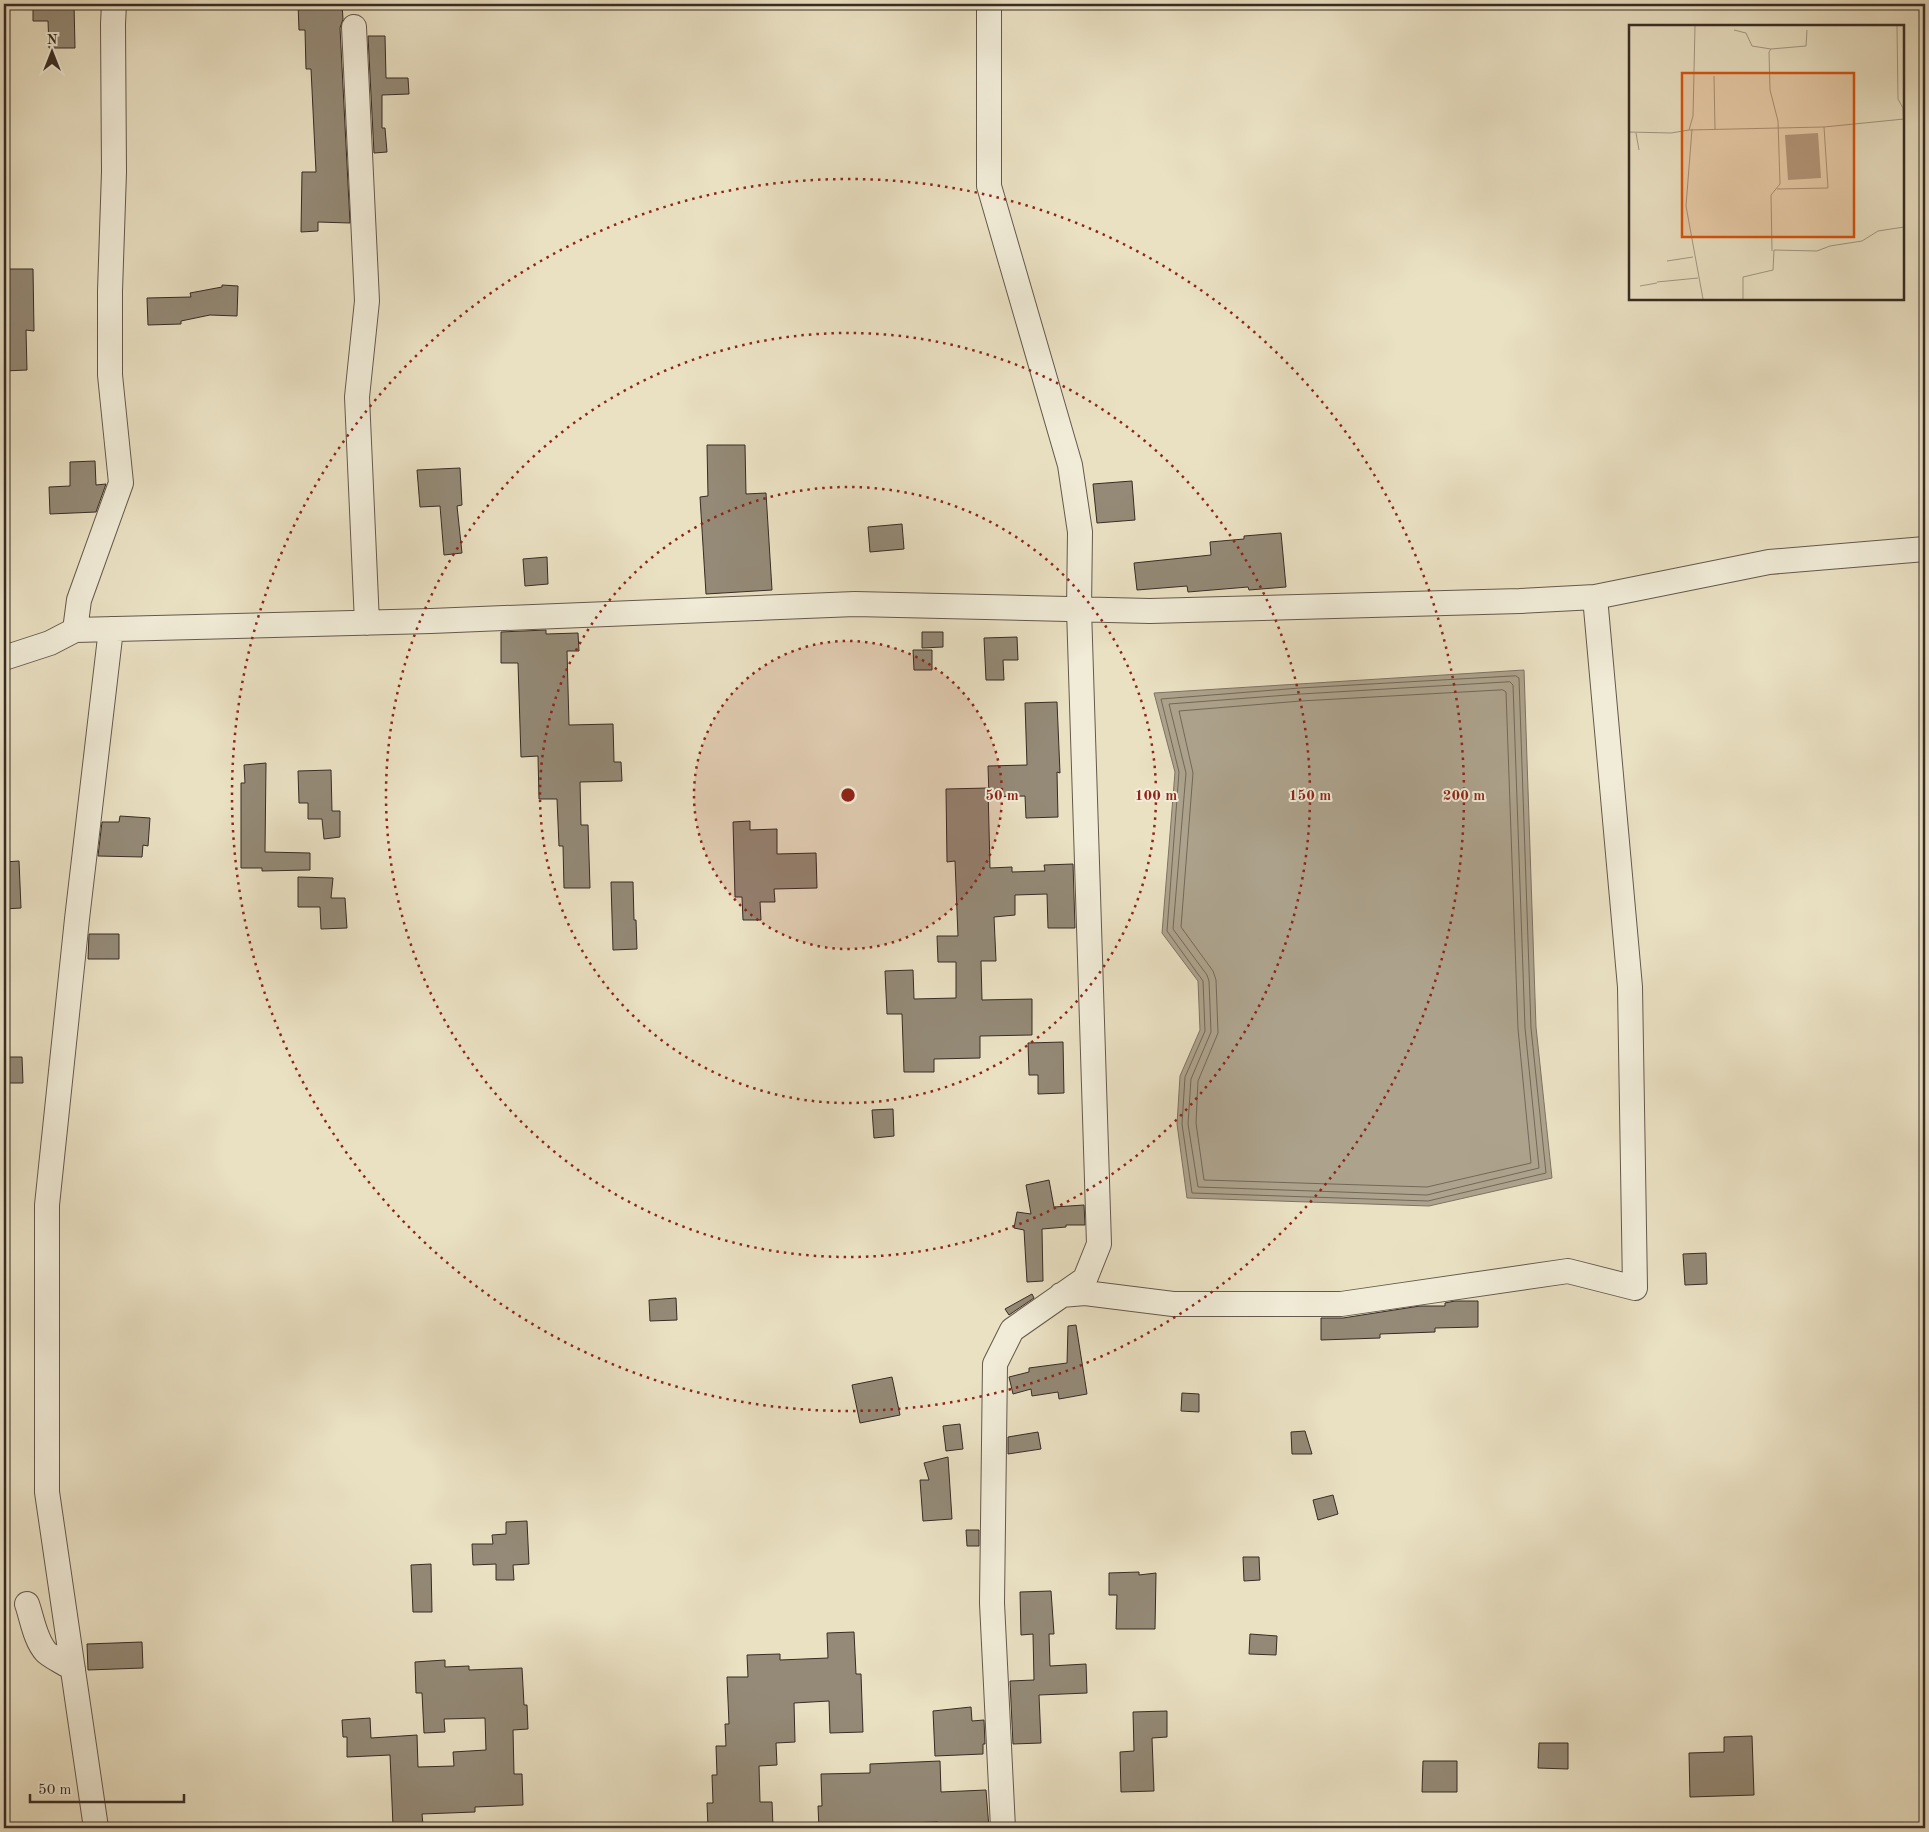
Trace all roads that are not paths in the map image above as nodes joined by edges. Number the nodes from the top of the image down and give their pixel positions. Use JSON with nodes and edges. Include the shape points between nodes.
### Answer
{"nodes":[{"id":1,"x":114,"y":4,"type":"edge"},
{"id":2,"x":989,"y":4,"type":"edge"},
{"id":3,"x":354,"y":27,"type":"dead end"},
{"id":4,"x":1925,"y":549,"type":"edge"},
{"id":5,"x":1595,"y":598,"type":"junction"},
{"id":6,"x":1079,"y":609,"type":"junction"},
{"id":7,"x":367,"y":623,"type":"junction"},
{"id":8,"x":111,"y":629,"type":"junction"},
{"id":9,"x":75,"y":630,"type":"junction"},
{"id":10,"x":4,"y":658,"type":"edge"},
{"id":11,"x":1062,"y":1296,"type":"junction"},
{"id":12,"x":27,"y":1604,"type":"dead end"},
{"id":13,"x":73,"y":1669,"type":"junction"},
{"id":14,"x":96,"y":1828,"type":"edge"},
{"id":15,"x":1003,"y":1828,"type":"edge"}],
"edges":[{"from":1,"to":9,"type":"street","via":[[110,375],[121,483],[79,600]]},
{"from":2,"to":6,"type":"street","via":[[989,186],[1070,465],[1080,532]]},
{"from":3,"to":7,"type":"street","via":[[367,301],[357,397]]},
{"from":4,"to":5,"type":"street","via":[[1769,562]]},
{"from":5,"to":6,"type":"street","via":[[1150,611]]},
{"from":5,"to":11,"type":"street","via":[[1630,987],[1635,1288],[1568,1271],[1341,1304],[1173,1304],[1085,1293]]},
{"from":6,"to":7,"type":"street","via":[[855,604]]},
{"from":6,"to":11,"type":"street","via":[[1099,1244],[1085,1279]]},
{"from":7,"to":8,"type":"street"},
{"from":8,"to":9,"type":"street"},
{"from":8,"to":13,"type":"street","via":[[47,1205],[47,1492]]},
{"from":9,"to":10,"type":"street","via":[[50,643]]},
{"from":11,"to":15,"type":"street","via":[[1012,1330],[995,1364],[992,1603]]},
{"from":12,"to":13,"type":"street","via":[[40,1644],[47,1654]]},
{"from":13,"to":14,"type":"street"}]}
